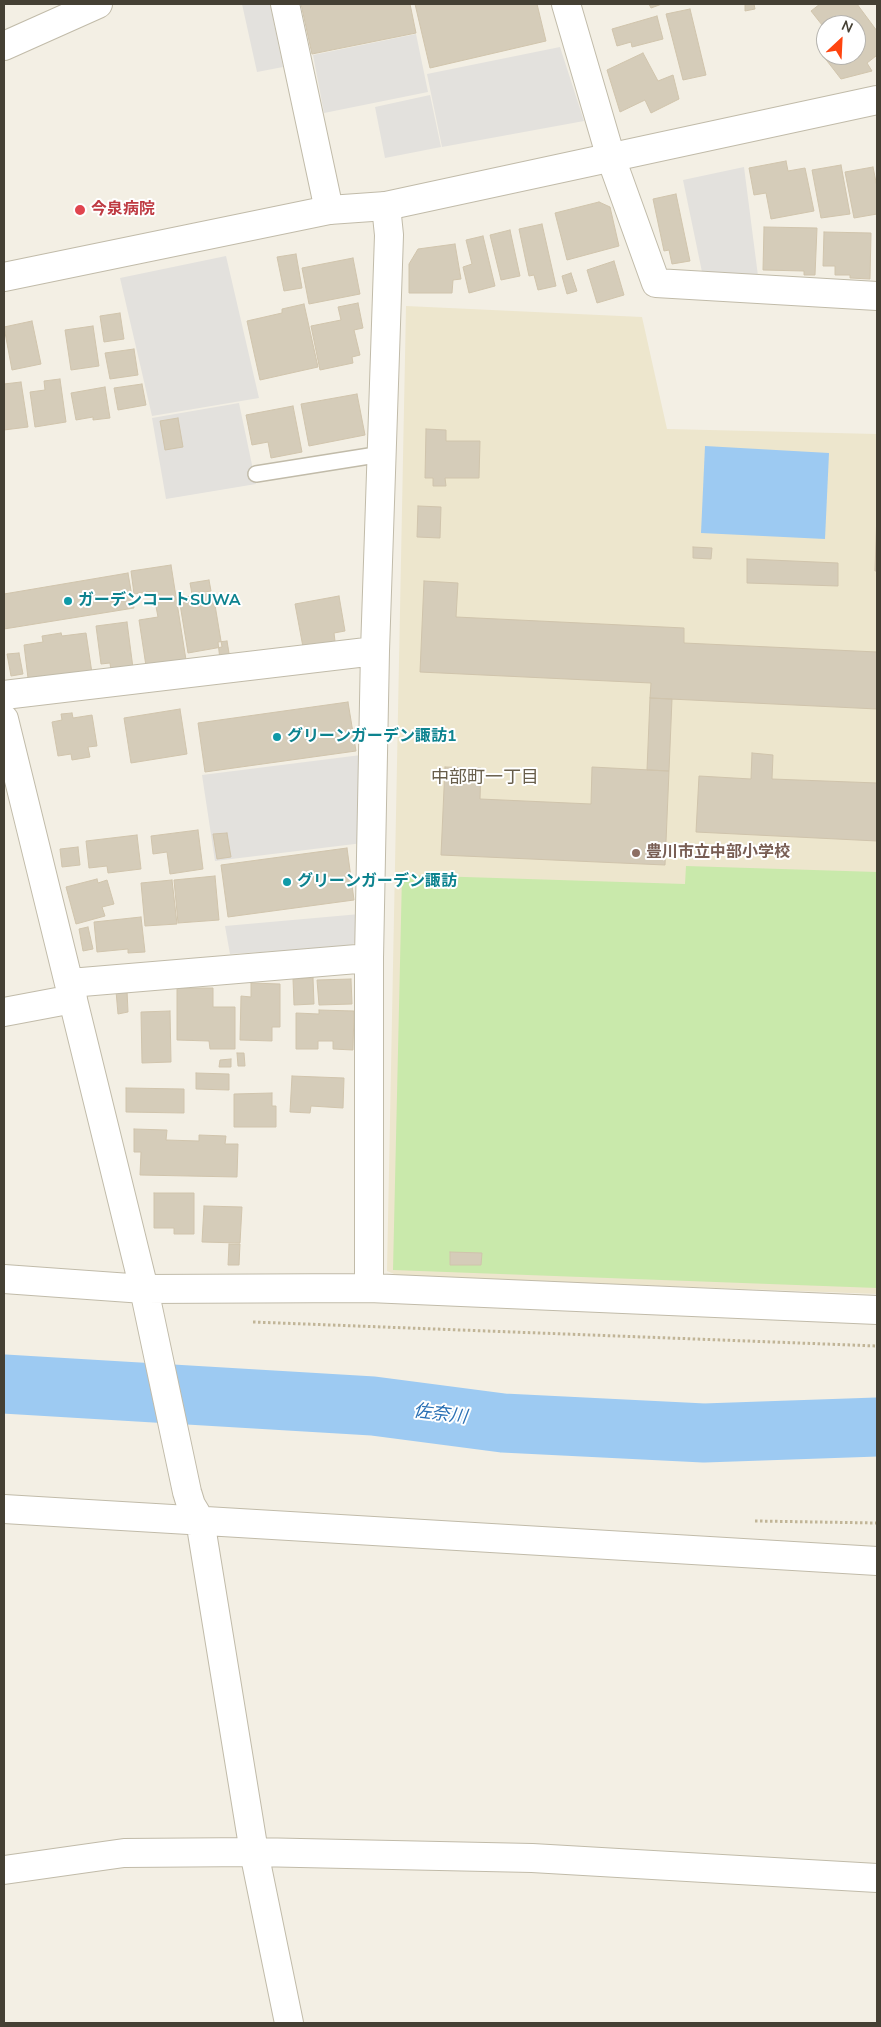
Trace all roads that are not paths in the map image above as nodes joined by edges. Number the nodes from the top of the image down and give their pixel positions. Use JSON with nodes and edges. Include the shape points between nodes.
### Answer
{"nodes":[{"id":1,"x":98,"y":4,"type":"edge"},
{"id":2,"x":285,"y":4,"type":"edge"},
{"id":3,"x":566,"y":4,"type":"edge"},
{"id":4,"x":4,"y":46,"type":"edge"},
{"id":5,"x":877,"y":100,"type":"edge"},
{"id":6,"x":611,"y":158,"type":"junction"},
{"id":7,"x":386,"y":206,"type":"junction"},
{"id":8,"x":330,"y":210,"type":"junction"},
{"id":9,"x":4,"y":277,"type":"edge"},
{"id":10,"x":877,"y":296,"type":"edge"},
{"id":11,"x":382,"y":454,"type":"junction"},
{"id":12,"x":256,"y":474,"type":"dead end"},
{"id":13,"x":375,"y":651,"type":"junction"},
{"id":14,"x":4,"y":695,"type":"edge"},
{"id":15,"x":4,"y":719,"type":"edge"},
{"id":16,"x":369,"y":958,"type":"junction"},
{"id":17,"x":71,"y":991,"type":"junction"},
{"id":18,"x":4,"y":1012,"type":"edge"},
{"id":19,"x":4,"y":1279,"type":"edge"},
{"id":20,"x":370,"y":1288,"type":"junction"},
{"id":21,"x":147,"y":1300,"type":"junction"},
{"id":22,"x":877,"y":1310,"type":"edge"},
{"id":23,"x":4,"y":1509,"type":"edge"},
{"id":24,"x":200,"y":1520,"type":"junction"},
{"id":25,"x":877,"y":1561,"type":"edge"},
{"id":26,"x":254,"y":1852,"type":"junction"},
{"id":27,"x":4,"y":1870,"type":"edge"},
{"id":28,"x":877,"y":1878,"type":"edge"},
{"id":29,"x":289,"y":2023,"type":"edge"}],
"edges":[{"from":1,"to":4,"type":"street"},
{"from":2,"to":8,"type":"street"},
{"from":3,"to":6,"type":"street"},
{"from":5,"to":6,"type":"street"},
{"from":6,"to":7,"type":"street"},
{"from":6,"to":10,"type":"street","via":[[656,283]]},
{"from":7,"to":8,"type":"street"},
{"from":7,"to":11,"type":"street","via":[[389,235]]},
{"from":8,"to":9,"type":"street"},
{"from":11,"to":12,"type":"lane"},
{"from":11,"to":13,"type":"street"},
{"from":13,"to":14,"type":"street"},
{"from":13,"to":16,"type":"street"},
{"from":15,"to":17,"type":"street"},
{"from":16,"to":17,"type":"street"},
{"from":16,"to":20,"type":"street"},
{"from":17,"to":18,"type":"street"},
{"from":17,"to":21,"type":"street"},
{"from":19,"to":21,"type":"street"},
{"from":20,"to":21,"type":"street"},
{"from":20,"to":22,"type":"street"},
{"from":21,"to":24,"type":"street","via":[[187,1492]]},
{"from":23,"to":24,"type":"street"},
{"from":24,"to":25,"type":"street"},
{"from":24,"to":26,"type":"street"},
{"from":26,"to":27,"type":"street","via":[[124,1854]]},
{"from":26,"to":28,"type":"street","via":[[532,1858]]},
{"from":26,"to":29,"type":"street"}]}
